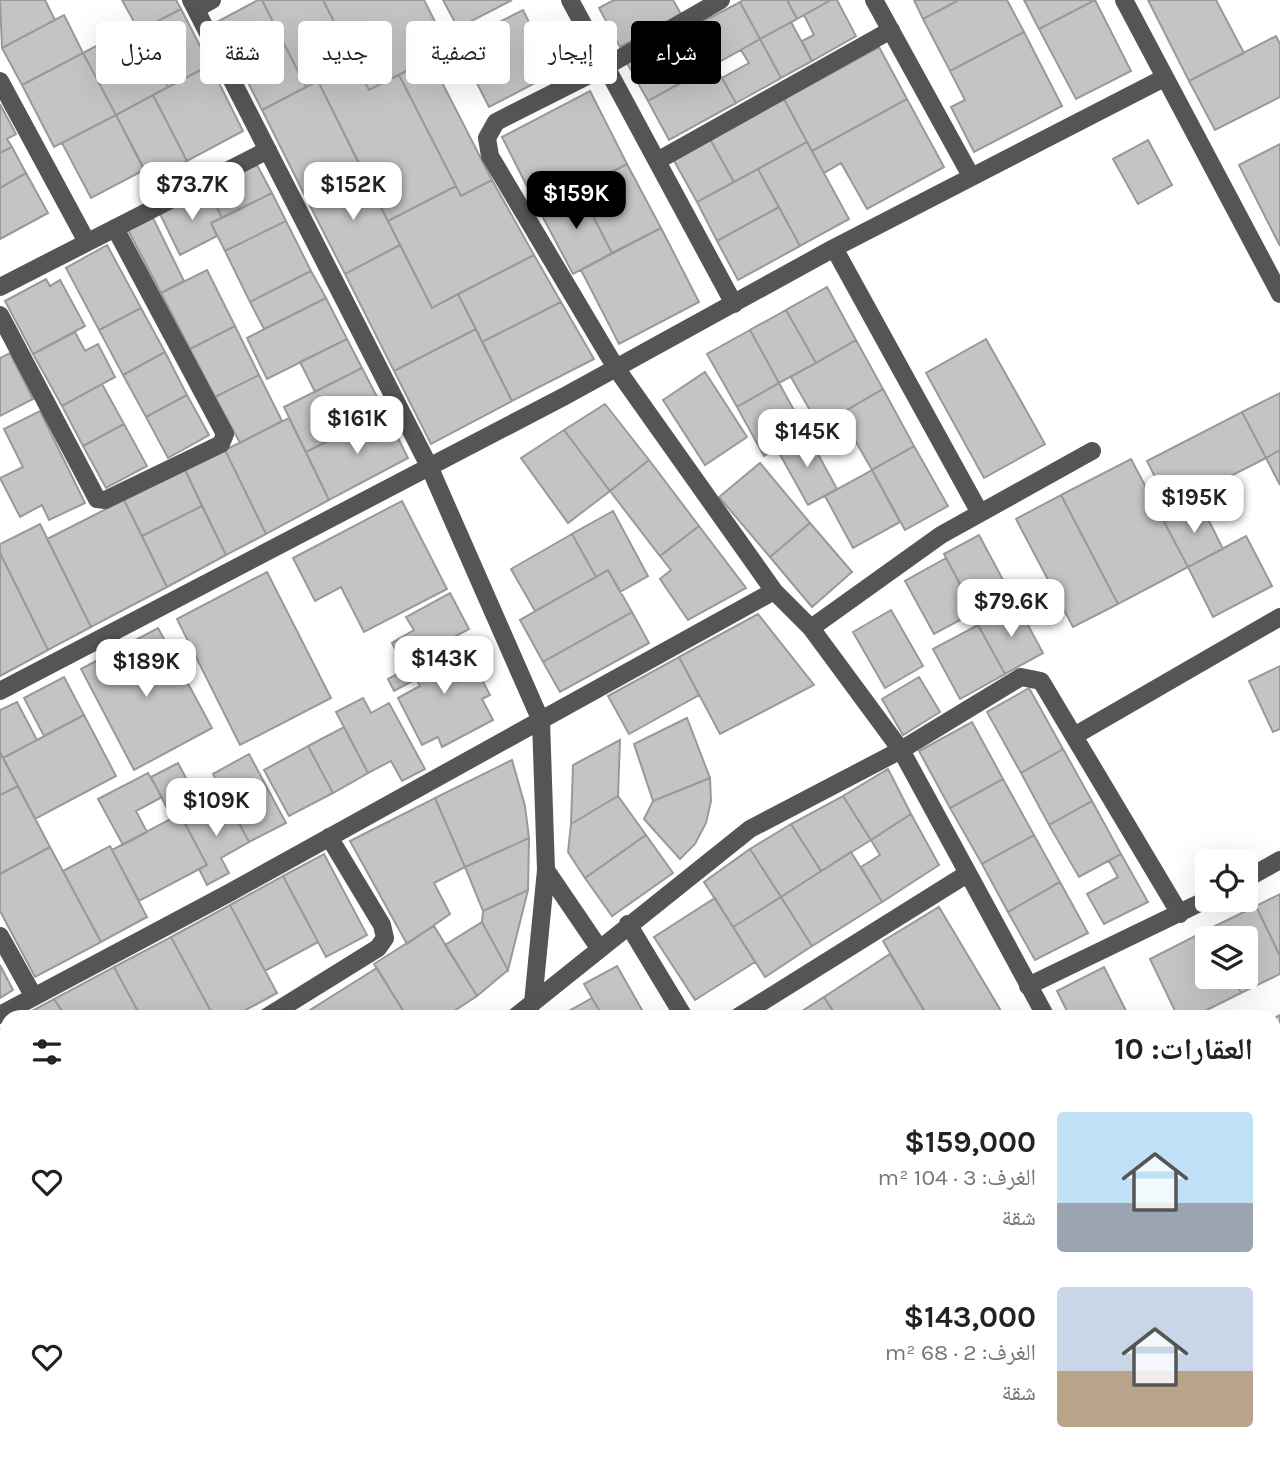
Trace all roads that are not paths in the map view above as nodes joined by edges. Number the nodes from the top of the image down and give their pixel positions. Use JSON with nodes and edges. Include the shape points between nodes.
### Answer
{"nodes":[{"id":1,"x":212,"y":0,"type":"edge"},
{"id":2,"x":570,"y":0,"type":"edge"},
{"id":3,"x":721,"y":0,"type":"edge"},
{"id":4,"x":874,"y":0,"type":"edge"},
{"id":5,"x":1124,"y":0,"type":"edge"},
{"id":6,"x":193,"y":5,"type":"edge"},
{"id":7,"x":581,"y":21,"type":"edge"},
{"id":8,"x":891,"y":30,"type":"junction"},
{"id":9,"x":617,"y":61,"type":"edge"},
{"id":10,"x":1164,"y":78,"type":"junction"},
{"id":11,"x":0,"y":80,"type":"edge"},
{"id":12,"x":572,"y":84,"type":"edge"},
{"id":13,"x":615,"y":84,"type":"edge"},
{"id":14,"x":268,"y":150,"type":"junction"},
{"id":15,"x":657,"y":161,"type":"junction"},
{"id":16,"x":971,"y":176,"type":"junction"},
{"id":17,"x":115,"y":228,"type":"junction"},
{"id":18,"x":87,"y":242,"type":"junction"},
{"id":19,"x":834,"y":248,"type":"junction"},
{"id":20,"x":0,"y":286,"type":"edge"},
{"id":21,"x":1280,"y":293,"type":"edge"},
{"id":22,"x":734,"y":304,"type":"junction"},
{"id":23,"x":0,"y":314,"type":"edge"},
{"id":24,"x":616,"y":368,"type":"junction"},
{"id":25,"x":1092,"y":451,"type":"dead end"},
{"id":26,"x":429,"y":466,"type":"junction"},
{"id":27,"x":980,"y":513,"type":"junction"},
{"id":28,"x":774,"y":591,"type":"junction"},
{"id":29,"x":1280,"y":617,"type":"edge"},
{"id":30,"x":811,"y":628,"type":"junction"},
{"id":31,"x":0,"y":691,"type":"edge"},
{"id":32,"x":541,"y":722,"type":"junction"},
{"id":33,"x":1074,"y":736,"type":"junction"},
{"id":34,"x":901,"y":750,"type":"junction"},
{"id":35,"x":329,"y":837,"type":"junction"},
{"id":36,"x":1280,"y":860,"type":"edge"},
{"id":37,"x":546,"y":870,"type":"junction"},
{"id":38,"x":1258,"y":872,"type":"edge"},
{"id":39,"x":967,"y":874,"type":"junction"},
{"id":40,"x":1195,"y":906,"type":"edge"},
{"id":41,"x":1180,"y":914,"type":"junction"},
{"id":42,"x":628,"y":925,"type":"junction"},
{"id":43,"x":0,"y":936,"type":"edge"},
{"id":44,"x":599,"y":948,"type":"junction"},
{"id":45,"x":1028,"y":986,"type":"junction"},
{"id":46,"x":34,"y":997,"type":"junction"},
{"id":47,"x":533,"y":1003,"type":"junction"},
{"id":48,"x":9,"y":1010,"type":"edge"},
{"id":49,"x":278,"y":1010,"type":"edge"},
{"id":50,"x":524,"y":1010,"type":"edge"},
{"id":51,"x":680,"y":1010,"type":"edge"},
{"id":52,"x":749,"y":1010,"type":"edge"},
{"id":53,"x":1042,"y":1010,"type":"edge"}],
"edges":[{"from":1,"to":6,"type":"street"},
{"from":2,"to":7,"type":"street"},
{"from":3,"to":9,"type":"street"},
{"from":4,"to":8,"type":"street"},
{"from":5,"to":10,"type":"street"},
{"from":6,"to":14,"type":"street"},
{"from":8,"to":15,"type":"street"},
{"from":8,"to":16,"type":"street"},
{"from":10,"to":16,"type":"street"},
{"from":10,"to":21,"type":"street"},
{"from":11,"to":18,"type":"street"},
{"from":12,"to":24,"type":"street","via":[[496,122],[486,142],[490,156]]},
{"from":13,"to":15,"type":"street"},
{"from":14,"to":17,"type":"street"},
{"from":14,"to":26,"type":"street"},
{"from":15,"to":22,"type":"street"},
{"from":16,"to":19,"type":"street"},
{"from":17,"to":18,"type":"street"},
{"from":17,"to":23,"type":"street","via":[[225,434],[221,444],[105,500],[97,499]]},
{"from":18,"to":20,"type":"street"},
{"from":19,"to":22,"type":"street"},
{"from":19,"to":27,"type":"street"},
{"from":22,"to":24,"type":"street"},
{"from":24,"to":26,"type":"street"},
{"from":24,"to":28,"type":"street"},
{"from":25,"to":27,"type":"street"},
{"from":26,"to":31,"type":"street"},
{"from":26,"to":32,"type":"street"},
{"from":27,"to":30,"type":"street","via":[[941,535]]},
{"from":28,"to":30,"type":"street"},
{"from":28,"to":32,"type":"street"},
{"from":29,"to":33,"type":"street"},
{"from":30,"to":34,"type":"street"},
{"from":32,"to":35,"type":"street"},
{"from":32,"to":37,"type":"street"},
{"from":33,"to":34,"type":"street","via":[[1041,681],[1021,677]]},
{"from":33,"to":41,"type":"street"},
{"from":34,"to":39,"type":"street"},
{"from":34,"to":42,"type":"street","via":[[750,829]]},
{"from":35,"to":46,"type":"street"},
{"from":35,"to":49,"type":"street","via":[[382,925],[385,938],[378,948]]},
{"from":36,"to":38,"type":"street"},
{"from":37,"to":44,"type":"street"},
{"from":37,"to":47,"type":"street"},
{"from":39,"to":45,"type":"street"},
{"from":39,"to":52,"type":"street"},
{"from":40,"to":41,"type":"street"},
{"from":41,"to":45,"type":"street"},
{"from":42,"to":44,"type":"street"},
{"from":42,"to":51,"type":"street"},
{"from":43,"to":46,"type":"street"},
{"from":44,"to":47,"type":"street"},
{"from":45,"to":53,"type":"street"},
{"from":46,"to":48,"type":"street"},
{"from":47,"to":50,"type":"street"}]}
